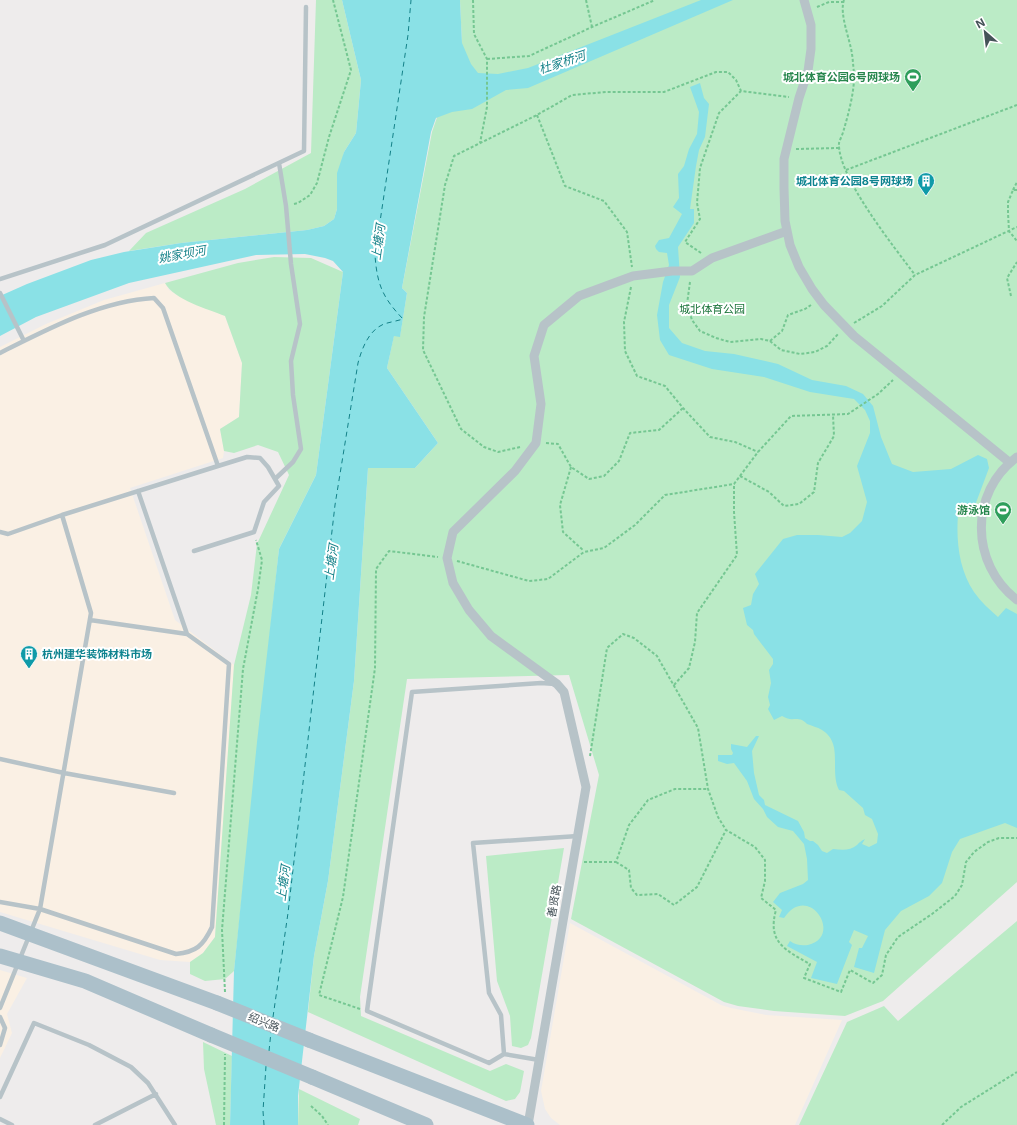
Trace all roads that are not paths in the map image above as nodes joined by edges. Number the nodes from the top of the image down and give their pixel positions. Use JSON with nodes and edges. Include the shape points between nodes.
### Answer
{"nodes":[{"id":1,"x":804,"y":0,"type":"edge"},
{"id":2,"x":306,"y":7,"type":"dead end"},
{"id":3,"x":279,"y":163,"type":"junction"},
{"id":4,"x":787,"y":231,"type":"junction"},
{"id":5,"x":0,"y":279,"type":"edge"},
{"id":6,"x":0,"y":293,"type":"edge"},
{"id":7,"x":24,"y":341,"type":"junction"},
{"id":8,"x":0,"y":352,"type":"edge"},
{"id":9,"x":1017,"y":457,"type":"edge"},
{"id":10,"x":1009,"y":462,"type":"junction"},
{"id":11,"x":218,"y":466,"type":"junction"},
{"id":12,"x":275,"y":479,"type":"junction"},
{"id":13,"x":138,"y":491,"type":"junction"},
{"id":14,"x":62,"y":515,"type":"junction"},
{"id":15,"x":0,"y":532,"type":"edge"},
{"id":16,"x":194,"y":551,"type":"dead end"},
{"id":17,"x":1017,"y":600,"type":"edge"},
{"id":18,"x":90,"y":620,"type":"junction"},
{"id":19,"x":187,"y":634,"type":"junction"},
{"id":20,"x":557,"y":684,"type":"junction"},
{"id":21,"x":0,"y":758,"type":"edge"},
{"id":22,"x":64,"y":772,"type":"junction"},
{"id":23,"x":174,"y":793,"type":"dead end"},
{"id":24,"x":578,"y":836,"type":"junction"},
{"id":25,"x":0,"y":902,"type":"edge"},
{"id":26,"x":40,"y":909,"type":"junction"},
{"id":27,"x":0,"y":923,"type":"edge"},
{"id":28,"x":30,"y":934,"type":"junction"},
{"id":29,"x":0,"y":956,"type":"edge"},
{"id":30,"x":20,"y":962,"type":"junction"},
{"id":31,"x":0,"y":1008,"type":"edge"},
{"id":32,"x":0,"y":1017,"type":"edge"},
{"id":33,"x":0,"y":1045,"type":"edge"},
{"id":34,"x":504,"y":1054,"type":"junction"},
{"id":35,"x":539,"y":1060,"type":"junction"},
{"id":36,"x":156,"y":1094,"type":"junction"},
{"id":37,"x":0,"y":1097,"type":"edge"},
{"id":38,"x":0,"y":1119,"type":"edge"},
{"id":39,"x":12,"y":1125,"type":"edge"},
{"id":40,"x":95,"y":1125,"type":"edge"},
{"id":41,"x":175,"y":1125,"type":"edge"},
{"id":42,"x":426,"y":1125,"type":"edge"},
{"id":43,"x":527,"y":1125,"type":"edge"}],
"edges":[{"from":1,"to":4,"type":"street","via":[[810,25],[810,49],[808,71],[784,159]]},
{"from":2,"to":3,"type":"lane","via":[[304,151]]},
{"from":3,"to":5,"type":"lane","via":[[105,245]]},
{"from":3,"to":12,"type":"lane","via":[[300,324],[292,361],[293,395],[301,449],[293,462]]},
{"from":4,"to":10,"type":"street","via":[[799,267],[812,289],[845,328]]},
{"from":4,"to":20,"type":"street","via":[[712,258],[692,271],[633,276],[579,296],[544,325],[534,356],[540,404],[536,443],[515,471],[453,532],[447,558],[453,583],[469,610],[491,636]]},
{"from":6,"to":7,"type":"lane"},
{"from":7,"to":8,"type":"lane"},
{"from":7,"to":11,"type":"lane","via":[[77,316],[137,299],[154,298],[163,308]]},
{"from":9,"to":10,"type":"street"},
{"from":10,"to":17,"type":"street","via":[[994,481],[984,503],[981,527],[984,551],[992,573]]},
{"from":11,"to":12,"type":"lane","via":[[248,457],[260,458]]},
{"from":11,"to":13,"type":"lane"},
{"from":12,"to":16,"type":"lane","via":[[278,486],[264,502],[254,532]]},
{"from":13,"to":14,"type":"lane"},
{"from":13,"to":19,"type":"lane"},
{"from":14,"to":15,"type":"lane","via":[[8,534]]},
{"from":14,"to":18,"type":"lane","via":[[91,613]]},
{"from":18,"to":19,"type":"lane"},
{"from":18,"to":22,"type":"lane"},
{"from":19,"to":26,"type":"lane","via":[[229,664],[212,927],[206,940],[190,952],[176,954]]},
{"from":20,"to":24,"type":"street","name":"善贤路","via":[[564,692],[586,787]]},
{"from":20,"to":34,"type":"lane","via":[[412,692],[367,1011],[489,1063]]},
{"from":21,"to":22,"type":"lane"},
{"from":22,"to":23,"type":"lane"},
{"from":22,"to":26,"type":"lane"},
{"from":24,"to":34,"type":"lane","via":[[473,843],[489,993],[501,1015]]},
{"from":24,"to":35,"type":"street","name":"善贤路"},
{"from":25,"to":26,"type":"lane"},
{"from":26,"to":28,"type":"lane"},
{"from":27,"to":28,"type":"main road","name":"绍兴路"},
{"from":28,"to":30,"type":"lane"},
{"from":28,"to":43,"type":"main road","name":"绍兴路","bridge":true,"via":[[221,998],[309,1040]]},
{"from":29,"to":30,"type":"main road"},
{"from":30,"to":31,"type":"lane"},
{"from":30,"to":42,"type":"main road","bridge":true,"via":[[85,981]]},
{"from":32,"to":33,"type":"lane","via":[[5,1028]]},
{"from":34,"to":35,"type":"lane"},
{"from":35,"to":43,"type":"street","name":"善贤路"},
{"from":36,"to":37,"type":"lane","via":[[131,1067],[89,1045],[34,1023]]},
{"from":36,"to":40,"type":"lane"},
{"from":36,"to":41,"type":"lane"},
{"from":38,"to":39,"type":"lane"}]}
